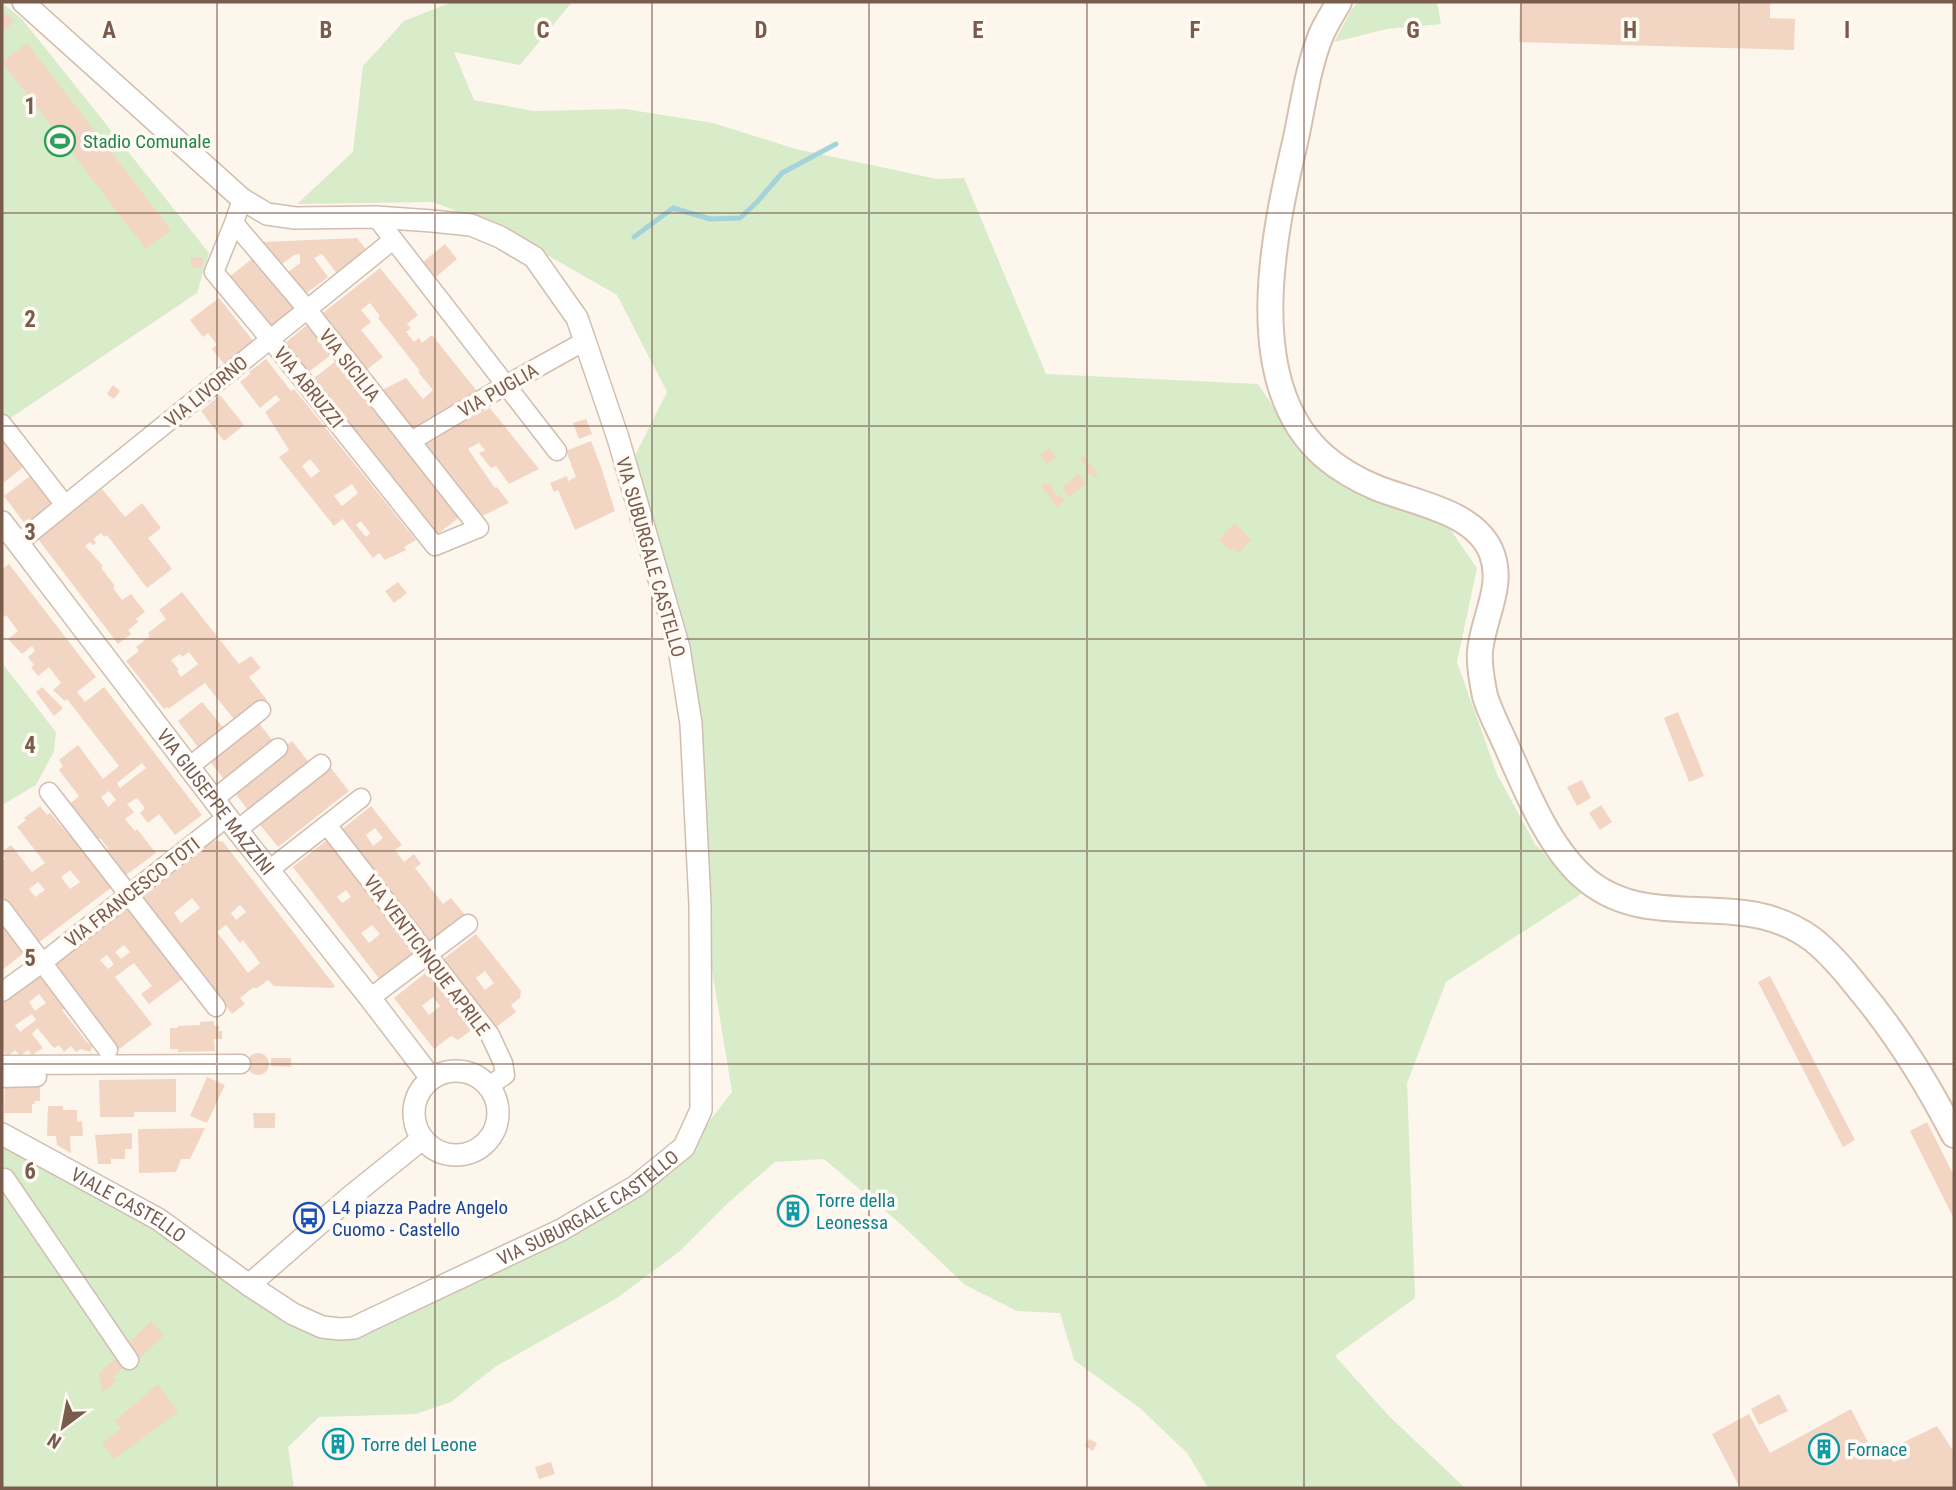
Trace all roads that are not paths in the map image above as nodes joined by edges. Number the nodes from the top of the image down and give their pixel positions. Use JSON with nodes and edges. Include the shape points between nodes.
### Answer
{"nodes":[{"id":1,"x":23,"y":2,"type":"edge"},
{"id":2,"x":1339,"y":2,"type":"edge"},
{"id":3,"x":242,"y":199,"type":"junction"},
{"id":4,"x":376,"y":217,"type":"junction"},
{"id":5,"x":234,"y":223,"type":"junction"},
{"id":6,"x":393,"y":240,"type":"junction"},
{"id":7,"x":307,"y":309,"type":"junction"},
{"id":8,"x":270,"y":339,"type":"junction"},
{"id":9,"x":585,"y":341,"type":"junction"},
{"id":10,"x":506,"y":385,"type":"junction"},
{"id":11,"x":2,"y":424,"type":"edge"},
{"id":12,"x":411,"y":441,"type":"junction"},
{"id":13,"x":557,"y":451,"type":"dead end"},
{"id":14,"x":65,"y":505,"type":"junction"},
{"id":15,"x":2,"y":522,"type":"edge"},
{"id":16,"x":479,"y":528,"type":"joint"},
{"id":17,"x":18,"y":543,"type":"junction"},
{"id":18,"x":261,"y":710,"type":"dead end"},
{"id":19,"x":278,"y":748,"type":"dead end"},
{"id":20,"x":321,"y":764,"type":"dead end"},
{"id":21,"x":190,"y":766,"type":"junction"},
{"id":22,"x":49,"y":792,"type":"dead end"},
{"id":23,"x":361,"y":798,"type":"dead end"},
{"id":24,"x":214,"y":799,"type":"junction"},
{"id":25,"x":232,"y":823,"type":"junction"},
{"id":26,"x":327,"y":825,"type":"junction"},
{"id":27,"x":270,"y":870,"type":"junction"},
{"id":28,"x":130,"y":894,"type":"junction"},
{"id":29,"x":2,"y":909,"type":"edge"},
{"id":30,"x":468,"y":924,"type":"dead end"},
{"id":31,"x":428,"y":954,"type":"junction"},
{"id":32,"x":42,"y":963,"type":"junction"},
{"id":33,"x":2,"y":992,"type":"edge"},
{"id":34,"x":370,"y":998,"type":"junction"},
{"id":35,"x":216,"y":1007,"type":"dead end"},
{"id":36,"x":108,"y":1050,"type":"dead end"},
{"id":37,"x":241,"y":1063,"type":"dead end"},
{"id":38,"x":2,"y":1065,"type":"edge"},
{"id":39,"x":176,"y":1074,"type":"dead end"},
{"id":40,"x":2,"y":1078,"type":"edge"},
{"id":41,"x":430,"y":1078,"type":"junction"},
{"id":42,"x":489,"y":1086,"type":"junction"},
{"id":43,"x":2,"y":1134,"type":"edge"},
{"id":44,"x":1954,"y":1135,"type":"edge"},
{"id":45,"x":422,"y":1139,"type":"junction"},
{"id":46,"x":5,"y":1178,"type":"dead end"},
{"id":47,"x":249,"y":1285,"type":"junction"},
{"id":48,"x":129,"y":1360,"type":"dead end"}],
"edges":[{"from":1,"to":3,"type":"street","name":"VIA SUBURGALE CASTELLO"},
{"from":2,"to":44,"type":"main road","via":[[1315,51],[1273,256],[1273,345],[1289,409],[1309,441],[1340,468],[1370,485],[1446,512],[1485,541],[1494,559],[1496,581],[1480,652],[1486,699],[1539,815],[1572,866],[1597,888],[1630,903],[1753,914],[1772,918],[1810,938],[1875,1008]]},
{"from":3,"to":4,"type":"street","name":"VIA SUBURGALE CASTELLO","via":[[267,214],[295,218]]},
{"from":3,"to":5,"type":"street"},
{"from":4,"to":6,"type":"street"},
{"from":4,"to":9,"type":"street","name":"VIA SUBURGALE CASTELLO","via":[[471,225],[523,250],[534,257],[578,318]]},
{"from":5,"to":7,"type":"street","name":"VIA SICILIA"},
{"from":5,"to":8,"type":"street","name":"VIA ABRUZZI","via":[[214,272]]},
{"from":6,"to":7,"type":"street","name":"VIA LIVORNO"},
{"from":6,"to":10,"type":"street"},
{"from":7,"to":8,"type":"street","name":"VIA LIVORNO"},
{"from":7,"to":12,"type":"street","name":"VIA SICILIA"},
{"from":8,"to":14,"type":"street","name":"VIA LIVORNO"},
{"from":8,"to":16,"type":"street","name":"VIA ABRUZZI","via":[[435,546]]},
{"from":9,"to":10,"type":"street","name":"VIA PUGLIA"},
{"from":9,"to":47,"type":"street","name":"VIA SUBURGALE CASTELLO","via":[[679,648],[691,724],[700,905],[701,1110],[684,1147],[636,1186],[561,1230],[354,1328],[322,1327]]},
{"from":10,"to":12,"type":"street","name":"VIA PUGLIA"},
{"from":10,"to":13,"type":"street"},
{"from":11,"to":14,"type":"street"},
{"from":12,"to":16,"type":"street","name":"VIA SICILIA"},
{"from":14,"to":17,"type":"street","name":"VIA LIVORNO"},
{"from":15,"to":17,"type":"street","name":"VIA GIUSEPPE MAZZINI"},
{"from":17,"to":21,"type":"street","name":"VIA GIUSEPPE MAZZINI"},
{"from":18,"to":21,"type":"street"},
{"from":19,"to":24,"type":"street"},
{"from":20,"to":25,"type":"street","name":"VIA FRANCESCO TOTI"},
{"from":21,"to":24,"type":"street","name":"VIA GIUSEPPE MAZZINI"},
{"from":22,"to":28,"type":"street"},
{"from":23,"to":26,"type":"street"},
{"from":24,"to":25,"type":"street","name":"VIA GIUSEPPE MAZZINI"},
{"from":25,"to":27,"type":"street","name":"VIA GIUSEPPE MAZZINI"},
{"from":25,"to":28,"type":"street","name":"VIA FRANCESCO TOTI"},
{"from":26,"to":27,"type":"street"},
{"from":26,"to":31,"type":"street","name":"VIA VENTICINQUE APRILE"},
{"from":27,"to":34,"type":"street","name":"VIA GIUSEPPE MAZZINI"},
{"from":28,"to":32,"type":"street","name":"VIA FRANCESCO TOTI"},
{"from":28,"to":35,"type":"street"},
{"from":29,"to":32,"type":"street"},
{"from":30,"to":31,"type":"street"},
{"from":31,"to":34,"type":"street"},
{"from":31,"to":42,"type":"street","name":"VIA VENTICINQUE APRILE","via":[[499,1052],[505,1075]]},
{"from":32,"to":33,"type":"street","name":"VIA FRANCESCO TOTI"},
{"from":32,"to":36,"type":"street"},
{"from":34,"to":41,"type":"street","name":"VIA GIUSEPPE MAZZINI"},
{"from":37,"to":38,"type":"street"},
{"from":39,"to":40,"type":"street"},
{"from":41,"to":42,"type":"street","via":[[461,1070]]},
{"from":41,"to":45,"type":"street","via":[[415,1100],[413,1114]]},
{"from":42,"to":45,"type":"street","via":[[499,1111],[492,1136],[482,1146],[458,1156],[432,1149]]},
{"from":43,"to":47,"type":"street","name":"VIALE CASTELLO","via":[[158,1219]]},
{"from":45,"to":47,"type":"street"},
{"from":46,"to":48,"type":"street"}]}
